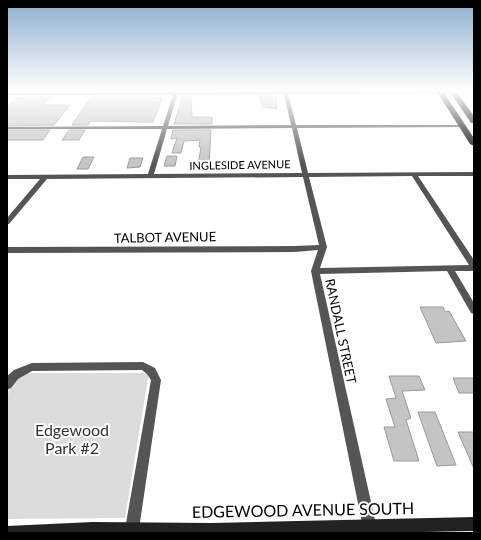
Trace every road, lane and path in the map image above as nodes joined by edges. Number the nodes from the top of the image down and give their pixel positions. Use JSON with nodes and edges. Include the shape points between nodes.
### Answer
{"nodes":[{"id":1,"x":168,"y":115,"type":"edge"},
{"id":2,"x":292,"y":115,"type":"edge"},
{"id":3,"x":455,"y":115,"type":"edge"},
{"id":4,"x":295,"y":126,"type":"junction"},
{"id":5,"x":462,"y":126,"type":"junction"},
{"id":6,"x":165,"y":127,"type":"junction"},
{"id":7,"x":7,"y":128,"type":"edge"},
{"id":8,"x":474,"y":144,"type":"edge"},
{"id":9,"x":474,"y":153,"type":"edge"},
{"id":10,"x":306,"y":174,"type":"junction"},
{"id":11,"x":414,"y":174,"type":"junction"},
{"id":12,"x":474,"y":174,"type":"edge"},
{"id":13,"x":150,"y":176,"type":"junction"},
{"id":14,"x":7,"y":177,"type":"edge"},
{"id":15,"x":45,"y":177,"type":"junction"},
{"id":16,"x":7,"y":222,"type":"edge"},
{"id":17,"x":323,"y":247,"type":"junction"},
{"id":18,"x":7,"y":250,"type":"edge"},
{"id":19,"x":474,"y":267,"type":"edge"},
{"id":20,"x":450,"y":269,"type":"junction"},
{"id":21,"x":315,"y":271,"type":"junction"},
{"id":22,"x":474,"y":311,"type":"edge"},
{"id":23,"x":7,"y":384,"type":"edge"},
{"id":24,"x":474,"y":524,"type":"edge"},
{"id":25,"x":132,"y":529,"type":"junction"},
{"id":26,"x":370,"y":529,"type":"edge"},
{"id":27,"x":112,"y":531,"type":"edge"},
{"id":28,"x":7,"y":533,"type":"edge"}],
"edges":[{"from":1,"to":6,"type":"street"},
{"from":2,"to":4,"type":"street"},
{"from":3,"to":5,"type":"highway"},
{"from":4,"to":5,"type":"street"},
{"from":4,"to":6,"type":"street"},
{"from":4,"to":10,"type":"street"},
{"from":5,"to":8,"type":"highway"},
{"from":5,"to":9,"type":"highway"},
{"from":6,"to":7,"type":"street"},
{"from":6,"to":13,"type":"street"},
{"from":10,"to":11,"type":"street","name":"INGLESIDE AVENUE"},
{"from":10,"to":13,"type":"street","name":"INGLESIDE AVENUE"},
{"from":10,"to":17,"type":"street"},
{"from":11,"to":12,"type":"street","name":"INGLESIDE AVENUE"},
{"from":11,"to":19,"type":"street"},
{"from":13,"to":15,"type":"street","name":"INGLESIDE AVENUE"},
{"from":14,"to":15,"type":"street","name":"INGLESIDE AVENUE"},
{"from":15,"to":16,"type":"street"},
{"from":17,"to":18,"type":"street","name":"TALBOT AVENUE"},
{"from":17,"to":21,"type":"street","name":"RANDALL STREET"},
{"from":19,"to":20,"type":"street"},
{"from":20,"to":21,"type":"street"},
{"from":20,"to":22,"type":"street"},
{"from":21,"to":26,"type":"street","name":"RANDALL STREET"},
{"from":23,"to":25,"type":"street","via":[[20,372],[32,367],[143,366],[154,374],[156,380]]},
{"from":24,"to":26,"type":"main road","name":"EDGEWOOD AVENUE SOUTH"},
{"from":25,"to":26,"type":"main road","name":"EDGEWOOD AVENUE SOUTH"},
{"from":25,"to":27,"type":"main road","name":"EDGEWOOD AVENUE SOUTH"},
{"from":27,"to":28,"type":"main road","name":"EDGEWOOD AVENUE SOUTH"}]}
